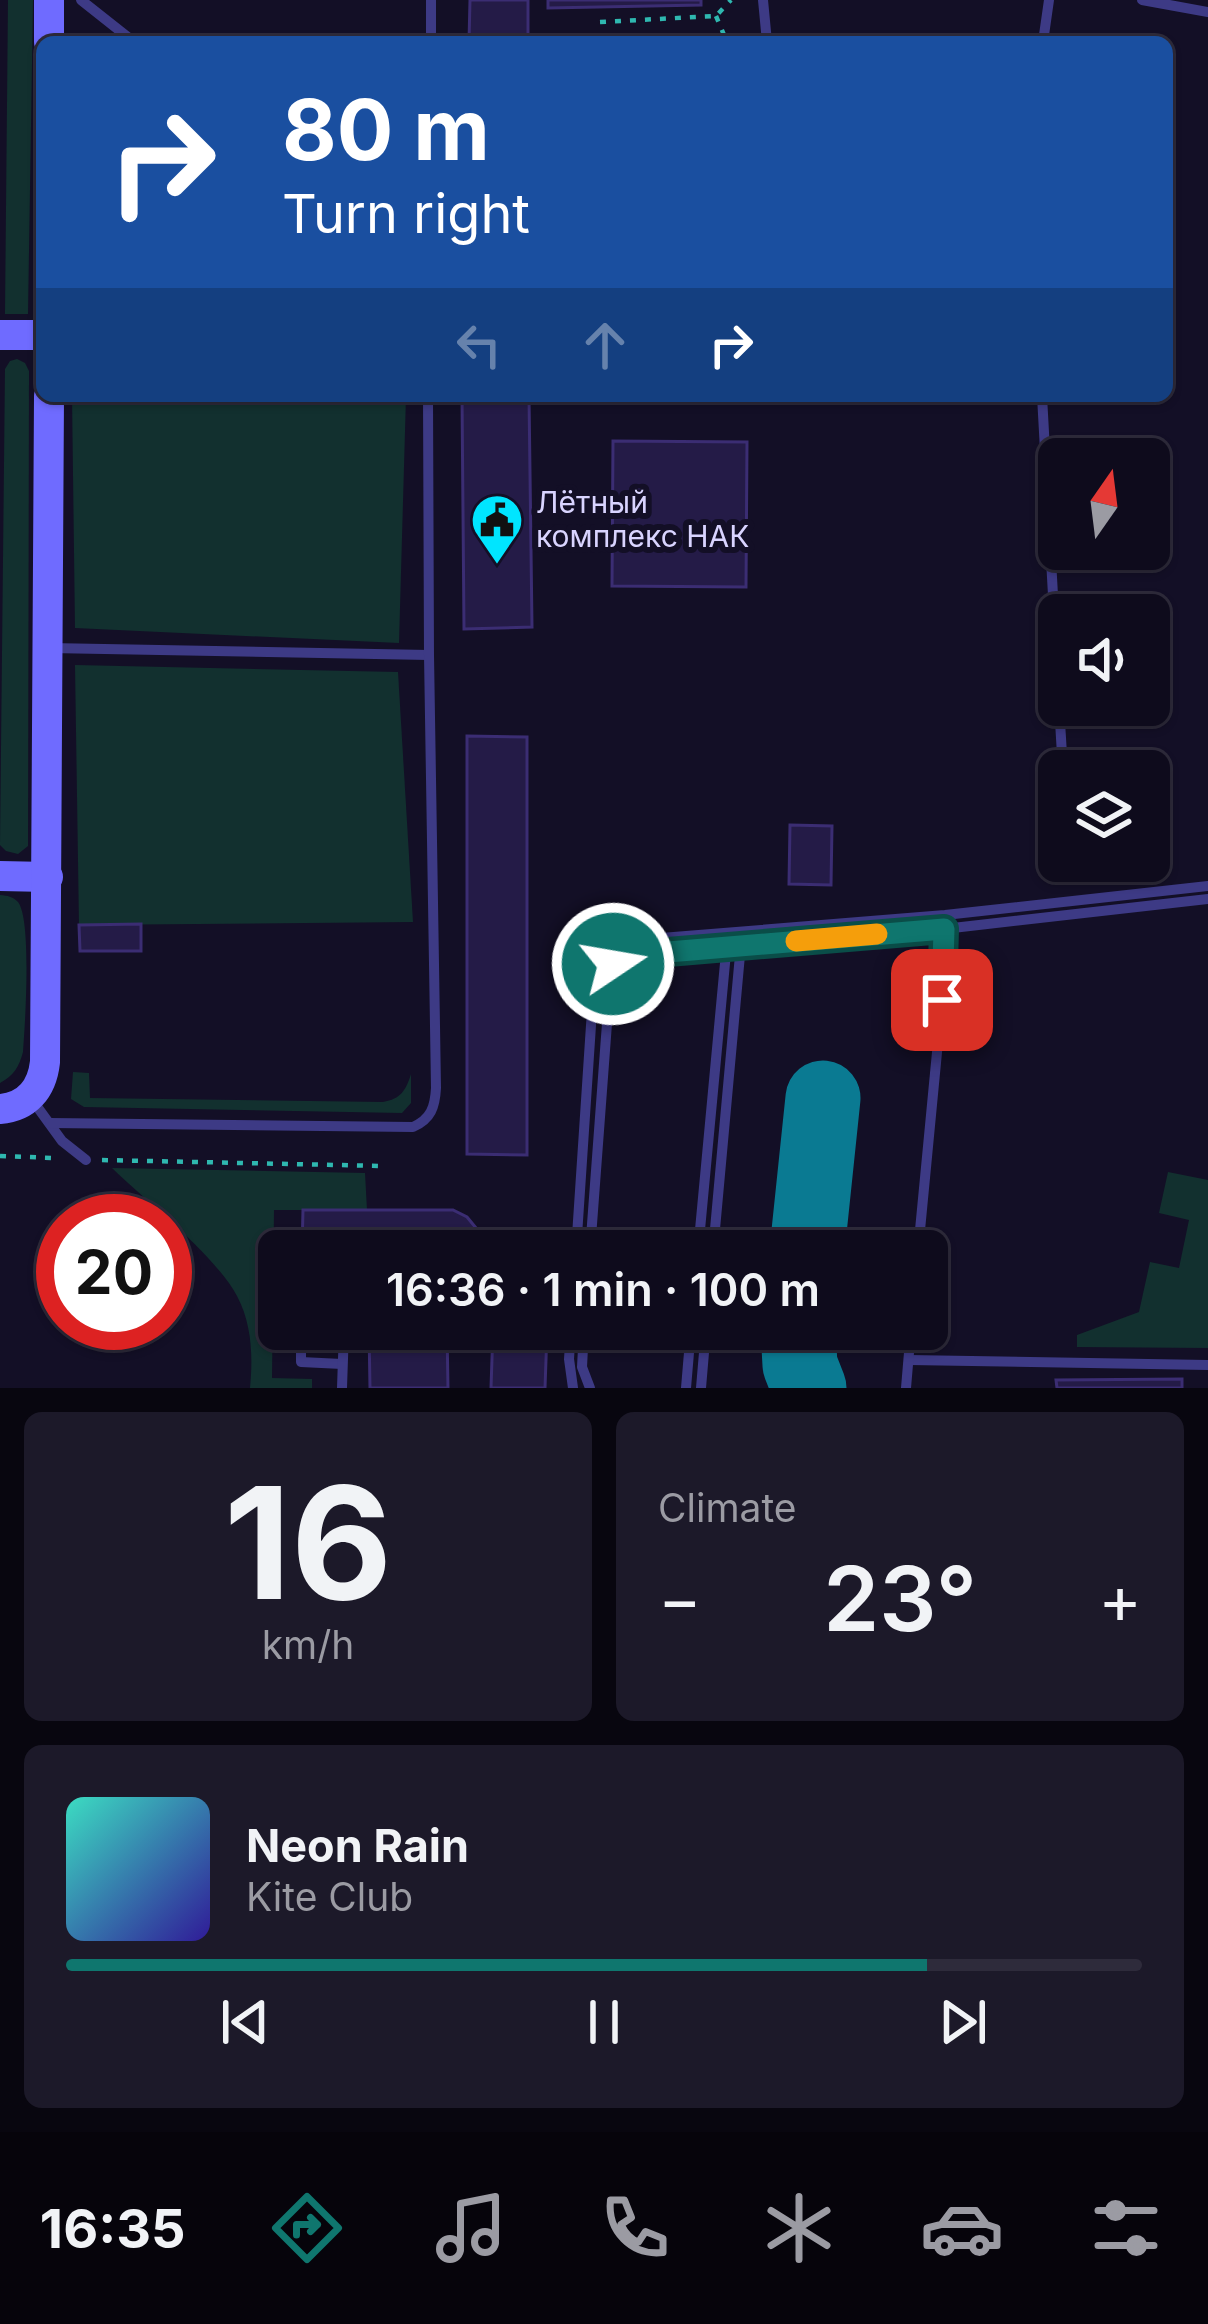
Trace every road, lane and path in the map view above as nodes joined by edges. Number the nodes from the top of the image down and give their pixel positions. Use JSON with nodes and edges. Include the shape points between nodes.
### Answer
{"nodes":[{"id":1,"x":50,"y":0,"type":"edge"},
{"id":2,"x":81,"y":0,"type":"edge"},
{"id":3,"x":431,"y":0,"type":"edge"},
{"id":4,"x":731,"y":0,"type":"edge"},
{"id":5,"x":764,"y":0,"type":"edge"},
{"id":6,"x":1049,"y":0,"type":"edge"},
{"id":7,"x":1142,"y":0,"type":"edge"},
{"id":8,"x":1208,"y":12,"type":"edge"},
{"id":9,"x":716,"y":16,"type":"junction"},
{"id":10,"x":600,"y":22,"type":"dead end"},
{"id":11,"x":49,"y":36,"type":"edge"},
{"id":12,"x":126,"y":36,"type":"edge"},
{"id":13,"x":431,"y":36,"type":"edge"},
{"id":14,"x":724,"y":36,"type":"edge"},
{"id":15,"x":767,"y":36,"type":"edge"},
{"id":16,"x":1044,"y":36,"type":"edge"},
{"id":17,"x":0,"y":335,"type":"edge"},
{"id":18,"x":36,"y":335,"type":"edge"},
{"id":19,"x":49,"y":402,"type":"edge"},
{"id":20,"x":428,"y":402,"type":"edge"},
{"id":21,"x":1042,"y":402,"type":"edge"},
{"id":22,"x":1053,"y":594,"type":"edge"},
{"id":23,"x":49,"y":648,"type":"junction"},
{"id":24,"x":429,"y":655,"type":"junction"},
{"id":25,"x":0,"y":876,"type":"edge"},
{"id":26,"x":48,"y":877,"type":"junction"},
{"id":27,"x":1208,"y":886,"type":"edge"},
{"id":28,"x":1208,"y":899,"type":"edge"},
{"id":29,"x":945,"y":922,"type":"junction"},
{"id":30,"x":728,"y":933,"type":"junction"},
{"id":31,"x":741,"y":938,"type":"junction"},
{"id":32,"x":726,"y":947,"type":"junction"},
{"id":33,"x":30,"y":1097,"type":"junction"},
{"id":34,"x":0,"y":1109,"type":"edge"},
{"id":35,"x":50,"y":1123,"type":"junction"},
{"id":36,"x":0,"y":1156,"type":"edge"},
{"id":37,"x":86,"y":1160,"type":"junction"},
{"id":38,"x":383,"y":1166,"type":"dead end"},
{"id":39,"x":577,"y":1230,"type":"edge"},
{"id":40,"x":592,"y":1230,"type":"edge"},
{"id":41,"x":700,"y":1230,"type":"edge"},
{"id":42,"x":715,"y":1230,"type":"edge"},
{"id":43,"x":920,"y":1230,"type":"edge"},
{"id":44,"x":301,"y":1350,"type":"edge"},
{"id":45,"x":343,"y":1350,"type":"edge"},
{"id":46,"x":570,"y":1350,"type":"edge"},
{"id":47,"x":583,"y":1350,"type":"edge"},
{"id":48,"x":689,"y":1350,"type":"edge"},
{"id":49,"x":704,"y":1350,"type":"edge"},
{"id":50,"x":910,"y":1350,"type":"edge"},
{"id":51,"x":909,"y":1360,"type":"junction"},
{"id":52,"x":342,"y":1364,"type":"junction"},
{"id":53,"x":1208,"y":1365,"type":"edge"},
{"id":54,"x":342,"y":1388,"type":"edge"},
{"id":55,"x":573,"y":1388,"type":"edge"},
{"id":56,"x":590,"y":1388,"type":"edge"},
{"id":57,"x":686,"y":1388,"type":"edge"},
{"id":58,"x":700,"y":1388,"type":"edge"},
{"id":59,"x":906,"y":1388,"type":"edge"}],
"edges":[{"from":1,"to":11,"type":"main road"},
{"from":2,"to":12,"type":"lane"},
{"from":3,"to":13,"type":"lane"},
{"from":4,"to":9,"type":"path"},
{"from":5,"to":15,"type":"lane"},
{"from":6,"to":16,"type":"lane"},
{"from":7,"to":8,"type":"lane"},
{"from":9,"to":10,"type":"path"},
{"from":9,"to":14,"type":"path"},
{"from":17,"to":18,"type":"main road"},
{"from":19,"to":23,"type":"main road"},
{"from":20,"to":24,"type":"lane"},
{"from":21,"to":22,"type":"lane"},
{"from":23,"to":24,"type":"lane"},
{"from":23,"to":26,"type":"main road"},
{"from":24,"to":35,"type":"lane","via":[[436,1088],[430,1115],[412,1127]]},
{"from":25,"to":26,"type":"main road"},
{"from":26,"to":33,"type":"main road","via":[[45,1070]]},
{"from":27,"to":29,"type":"lane"},
{"from":28,"to":29,"type":"lane"},
{"from":29,"to":31,"type":"lane"},
{"from":29,"to":43,"type":"lane"},
{"from":30,"to":31,"type":"lane"},
{"from":30,"to":32,"type":"lane"},
{"from":30,"to":39,"type":"lane","via":[[629,943],[596,960]]},
{"from":31,"to":32,"type":"lane"},
{"from":31,"to":42,"type":"lane"},
{"from":32,"to":40,"type":"lane","via":[[613,964]]},
{"from":32,"to":41,"type":"lane"},
{"from":33,"to":34,"type":"main road"},
{"from":33,"to":35,"type":"lane"},
{"from":35,"to":37,"type":"lane"},
{"from":36,"to":37,"type":"path"},
{"from":37,"to":38,"type":"path"},
{"from":44,"to":52,"type":"lane","via":[[301,1362]]},
{"from":45,"to":52,"type":"lane"},
{"from":46,"to":55,"type":"lane"},
{"from":47,"to":56,"type":"lane"},
{"from":48,"to":57,"type":"lane"},
{"from":49,"to":58,"type":"lane"},
{"from":50,"to":51,"type":"lane"},
{"from":51,"to":53,"type":"lane"},
{"from":51,"to":59,"type":"lane"},
{"from":52,"to":54,"type":"lane"}]}
